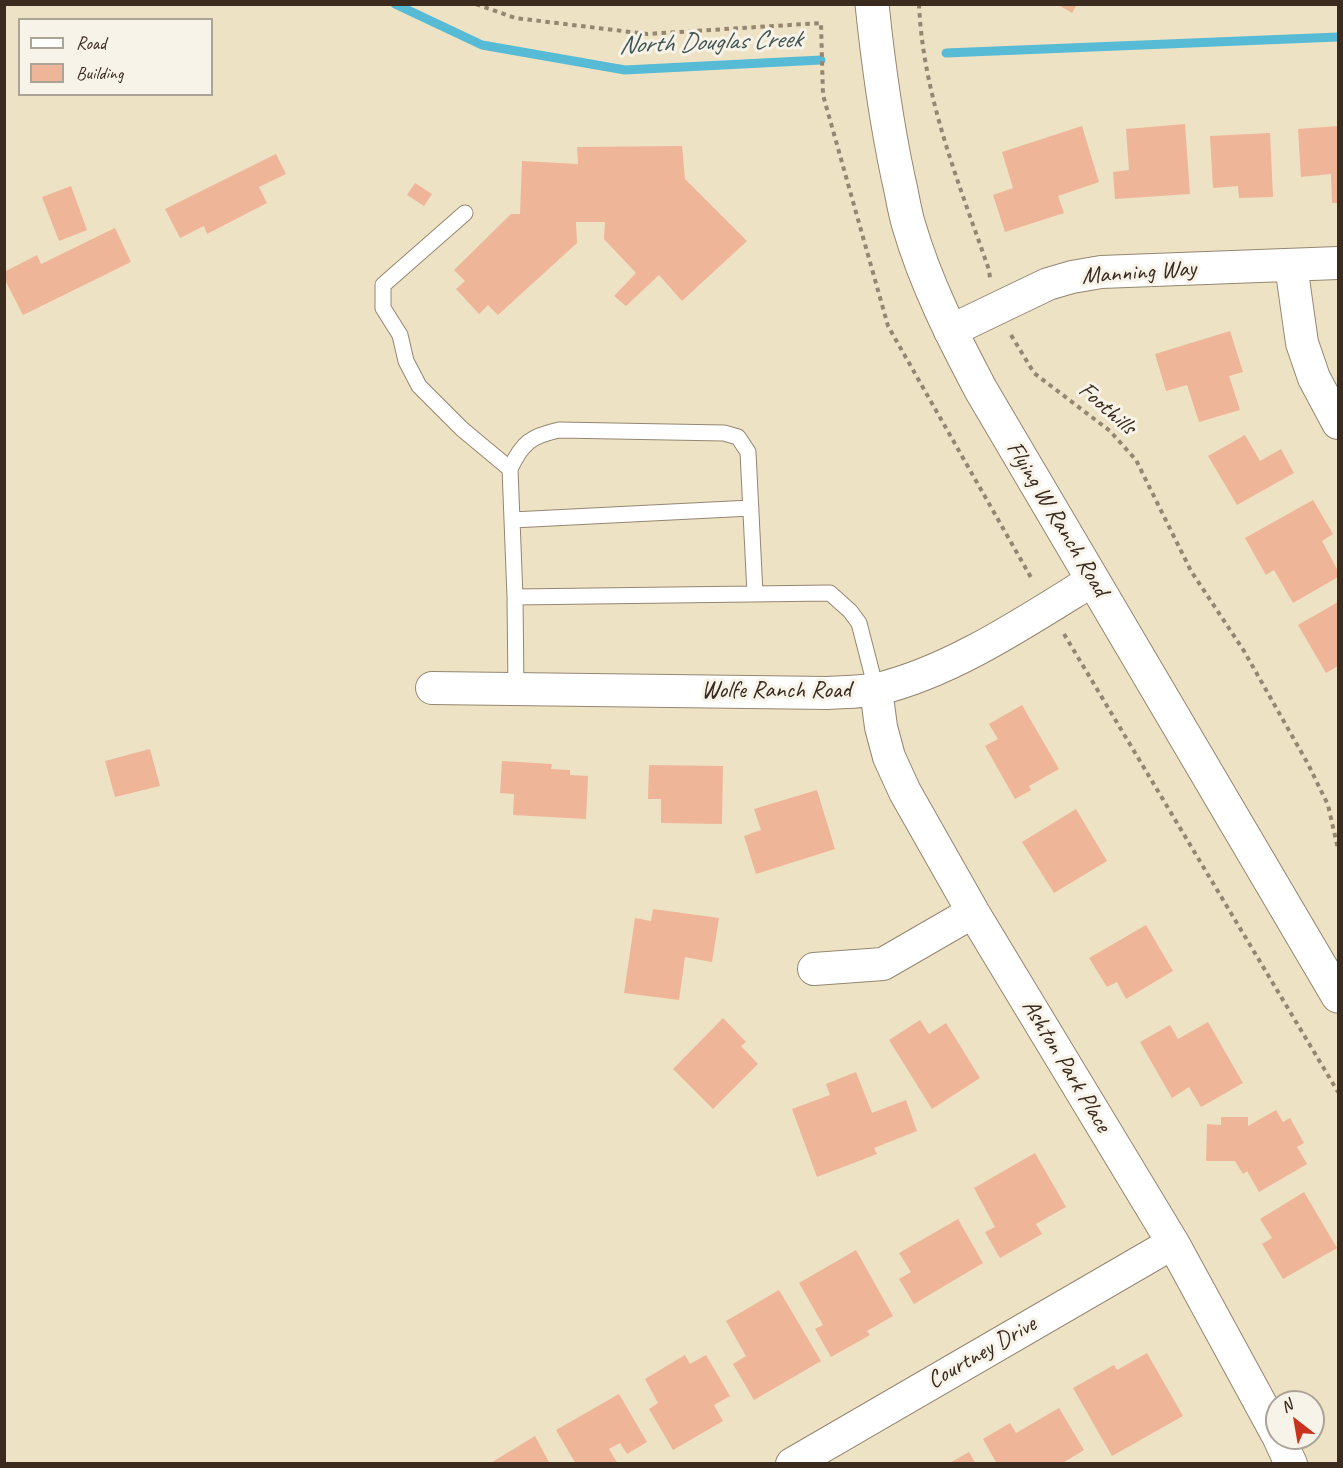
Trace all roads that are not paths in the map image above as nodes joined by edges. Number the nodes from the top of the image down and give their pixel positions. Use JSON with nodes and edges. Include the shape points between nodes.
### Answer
{"nodes":[{"id":1,"x":872,"y":4,"type":"edge"},
{"id":2,"x":465,"y":213,"type":"dead end"},
{"id":3,"x":1338,"y":263,"type":"edge"},
{"id":4,"x":1291,"y":265,"type":"junction"},
{"id":5,"x":950,"y":331,"type":"junction"},
{"id":6,"x":1338,"y":423,"type":"edge"},
{"id":7,"x":510,"y":469,"type":"junction"},
{"id":8,"x":751,"y":508,"type":"junction"},
{"id":9,"x":512,"y":520,"type":"junction"},
{"id":10,"x":1093,"y":580,"type":"junction"},
{"id":11,"x":754,"y":594,"type":"junction"},
{"id":12,"x":515,"y":597,"type":"junction"},
{"id":13,"x":432,"y":687,"type":"dead end"},
{"id":14,"x":516,"y":689,"type":"junction"},
{"id":15,"x":876,"y":689,"type":"junction"},
{"id":16,"x":973,"y":912,"type":"junction"},
{"id":17,"x":814,"y":969,"type":"dead end"},
{"id":18,"x":1338,"y":996,"type":"edge"},
{"id":19,"x":1173,"y":1243,"type":"junction"},
{"id":20,"x":1265,"y":1412,"type":"edge"},
{"id":21,"x":1284,"y":1450,"type":"edge"},
{"id":22,"x":792,"y":1464,"type":"edge"},
{"id":23,"x":1291,"y":1464,"type":"edge"}],
"edges":[{"from":1,"to":5,"type":"street","name":"Flying W Ranch Road","via":[[885,105],[909,225]]},
{"from":2,"to":7,"type":"lane","via":[[383,285],[383,308],[400,335],[406,361],[419,386]]},
{"from":3,"to":4,"type":"street","name":"Manning Way"},
{"from":4,"to":5,"type":"street","name":"Manning Way","via":[[1101,272],[1072,277],[1048,284]]},
{"from":4,"to":6,"type":"street","via":[[1302,343],[1314,378]]},
{"from":5,"to":10,"type":"street","name":"Flying W Ranch Road"},
{"from":7,"to":8,"type":"lane","via":[[519,450],[540,434],[559,430],[724,433],[738,437],[748,452]]},
{"from":7,"to":9,"type":"lane"},
{"from":8,"to":9,"type":"lane"},
{"from":8,"to":11,"type":"lane"},
{"from":9,"to":12,"type":"lane"},
{"from":10,"to":15,"type":"street","name":"Wolfe Ranch Road","via":[[952,662],[919,677]]},
{"from":10,"to":18,"type":"street","name":"Flying W Ranch Road"},
{"from":11,"to":12,"type":"lane"},
{"from":11,"to":15,"type":"lane","via":[[830,593],[859,623]]},
{"from":12,"to":14,"type":"lane"},
{"from":13,"to":14,"type":"street","name":"Wolfe Ranch Road"},
{"from":14,"to":15,"type":"street","name":"Wolfe Ranch Road","via":[[828,693]]},
{"from":15,"to":16,"type":"street","name":"Ashton Park Place","via":[[889,757]]},
{"from":16,"to":17,"type":"street","via":[[883,964]]},
{"from":16,"to":19,"type":"street","name":"Ashton Park Place"},
{"from":19,"to":20,"type":"street","name":"Ashton Park Place"},
{"from":19,"to":22,"type":"street","name":"Courtney Drive"},
{"from":21,"to":23,"type":"street","name":"Ashton Park Place"}]}
